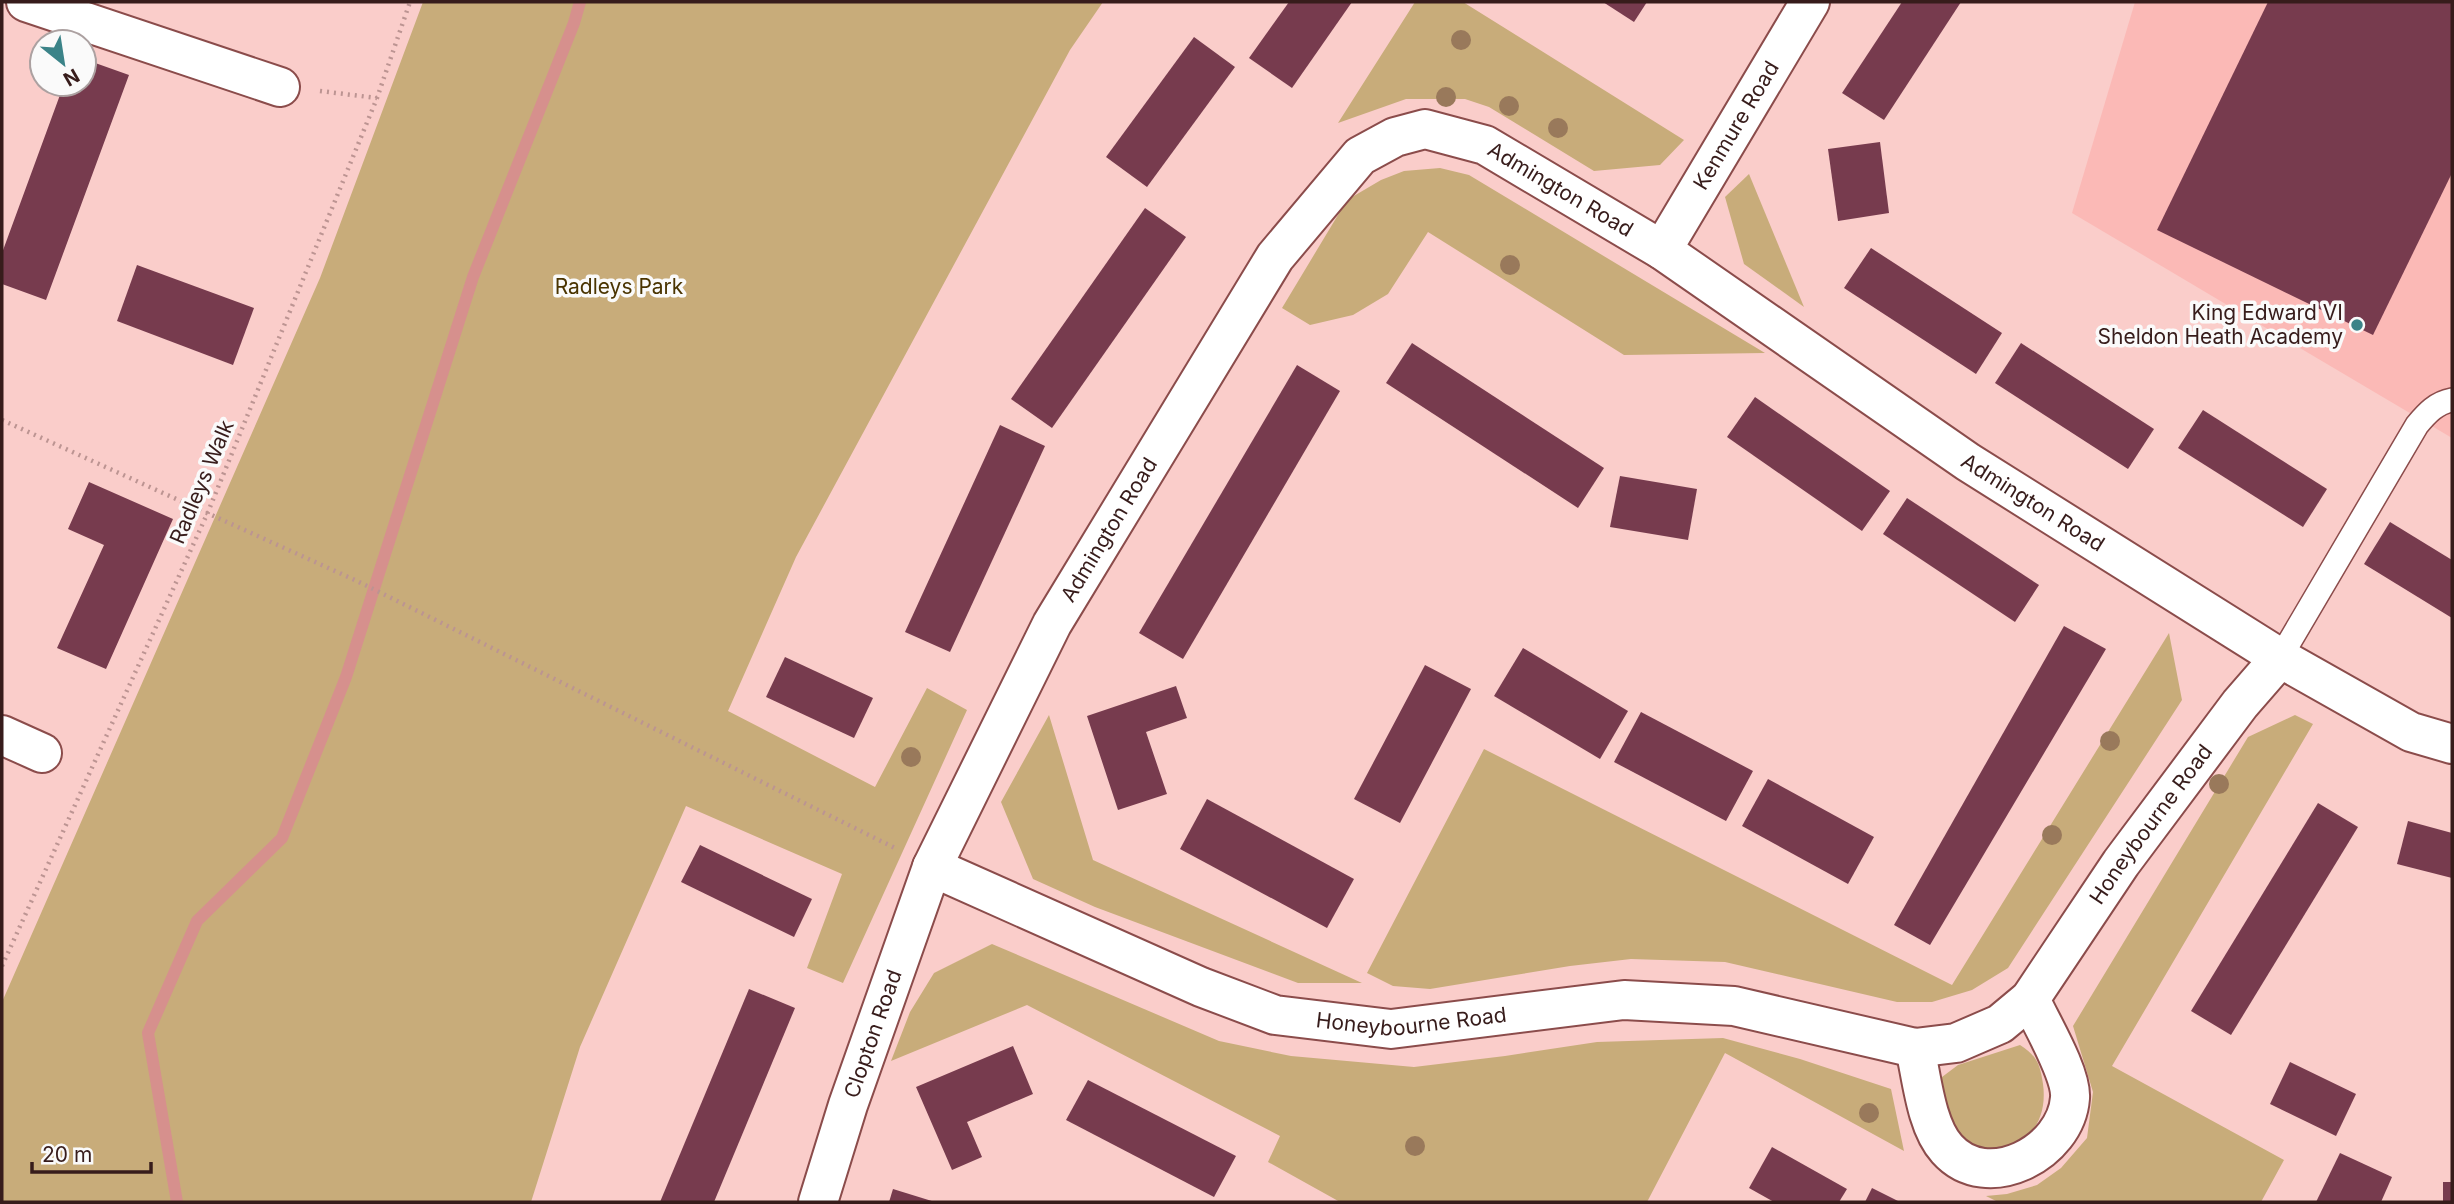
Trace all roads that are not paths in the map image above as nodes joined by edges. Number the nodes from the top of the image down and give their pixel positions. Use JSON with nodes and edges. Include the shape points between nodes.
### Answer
{"nodes":[{"id":1,"x":26,"y":2,"type":"edge"},
{"id":2,"x":1810,"y":2,"type":"edge"},
{"id":3,"x":280,"y":87,"type":"road end"},
{"id":4,"x":1662,"y":250,"type":"junction"},
{"id":5,"x":2452,"y":400,"type":"edge"},
{"id":6,"x":2280,"y":658,"type":"junction"},
{"id":7,"x":2,"y":735,"type":"edge"},
{"id":8,"x":2452,"y":744,"type":"edge"},
{"id":9,"x":42,"y":753,"type":"dead end"},
{"id":10,"x":932,"y":867,"type":"junction"},
{"id":11,"x":2030,"y":999,"type":"junction"},
{"id":12,"x":1915,"y":1048,"type":"junction"},
{"id":13,"x":818,"y":1202,"type":"edge"}],
"edges":[{"from":1,"to":3,"type":"street"},
{"from":2,"to":4,"type":"street","name":"Kenmure Road"},
{"from":4,"to":6,"type":"street","name":"Admington Road","via":[[1968,462]]},
{"from":4,"to":10,"type":"street","name":"Admington Road","via":[[1485,145],[1425,129],[1395,137],[1360,156],[1275,257],[1052,624]]},
{"from":5,"to":6,"type":"lane","via":[[2429,411],[2417,425]]},
{"from":6,"to":8,"type":"street","name":"Admington Road","via":[[2411,733]]},
{"from":6,"to":11,"type":"street","name":"Honeybourne Road","via":[[2121,863]]},
{"from":7,"to":9,"type":"street"},
{"from":10,"to":12,"type":"street","name":"Honeybourne Road","via":[[1201,987],[1275,1015],[1391,1029],[1624,1000],[1734,1006]]},
{"from":10,"to":13,"type":"street","name":"Clopton Road"},
{"from":11,"to":12,"type":"street","name":"Honeybourne Road","via":[[2000,1024],[1956,1042]]},
{"from":11,"to":12,"type":"street","via":[[2065,1070],[2071,1097],[2063,1124],[2026,1160],[2001,1170],[1967,1165],[1948,1151],[1934,1133]]}]}
